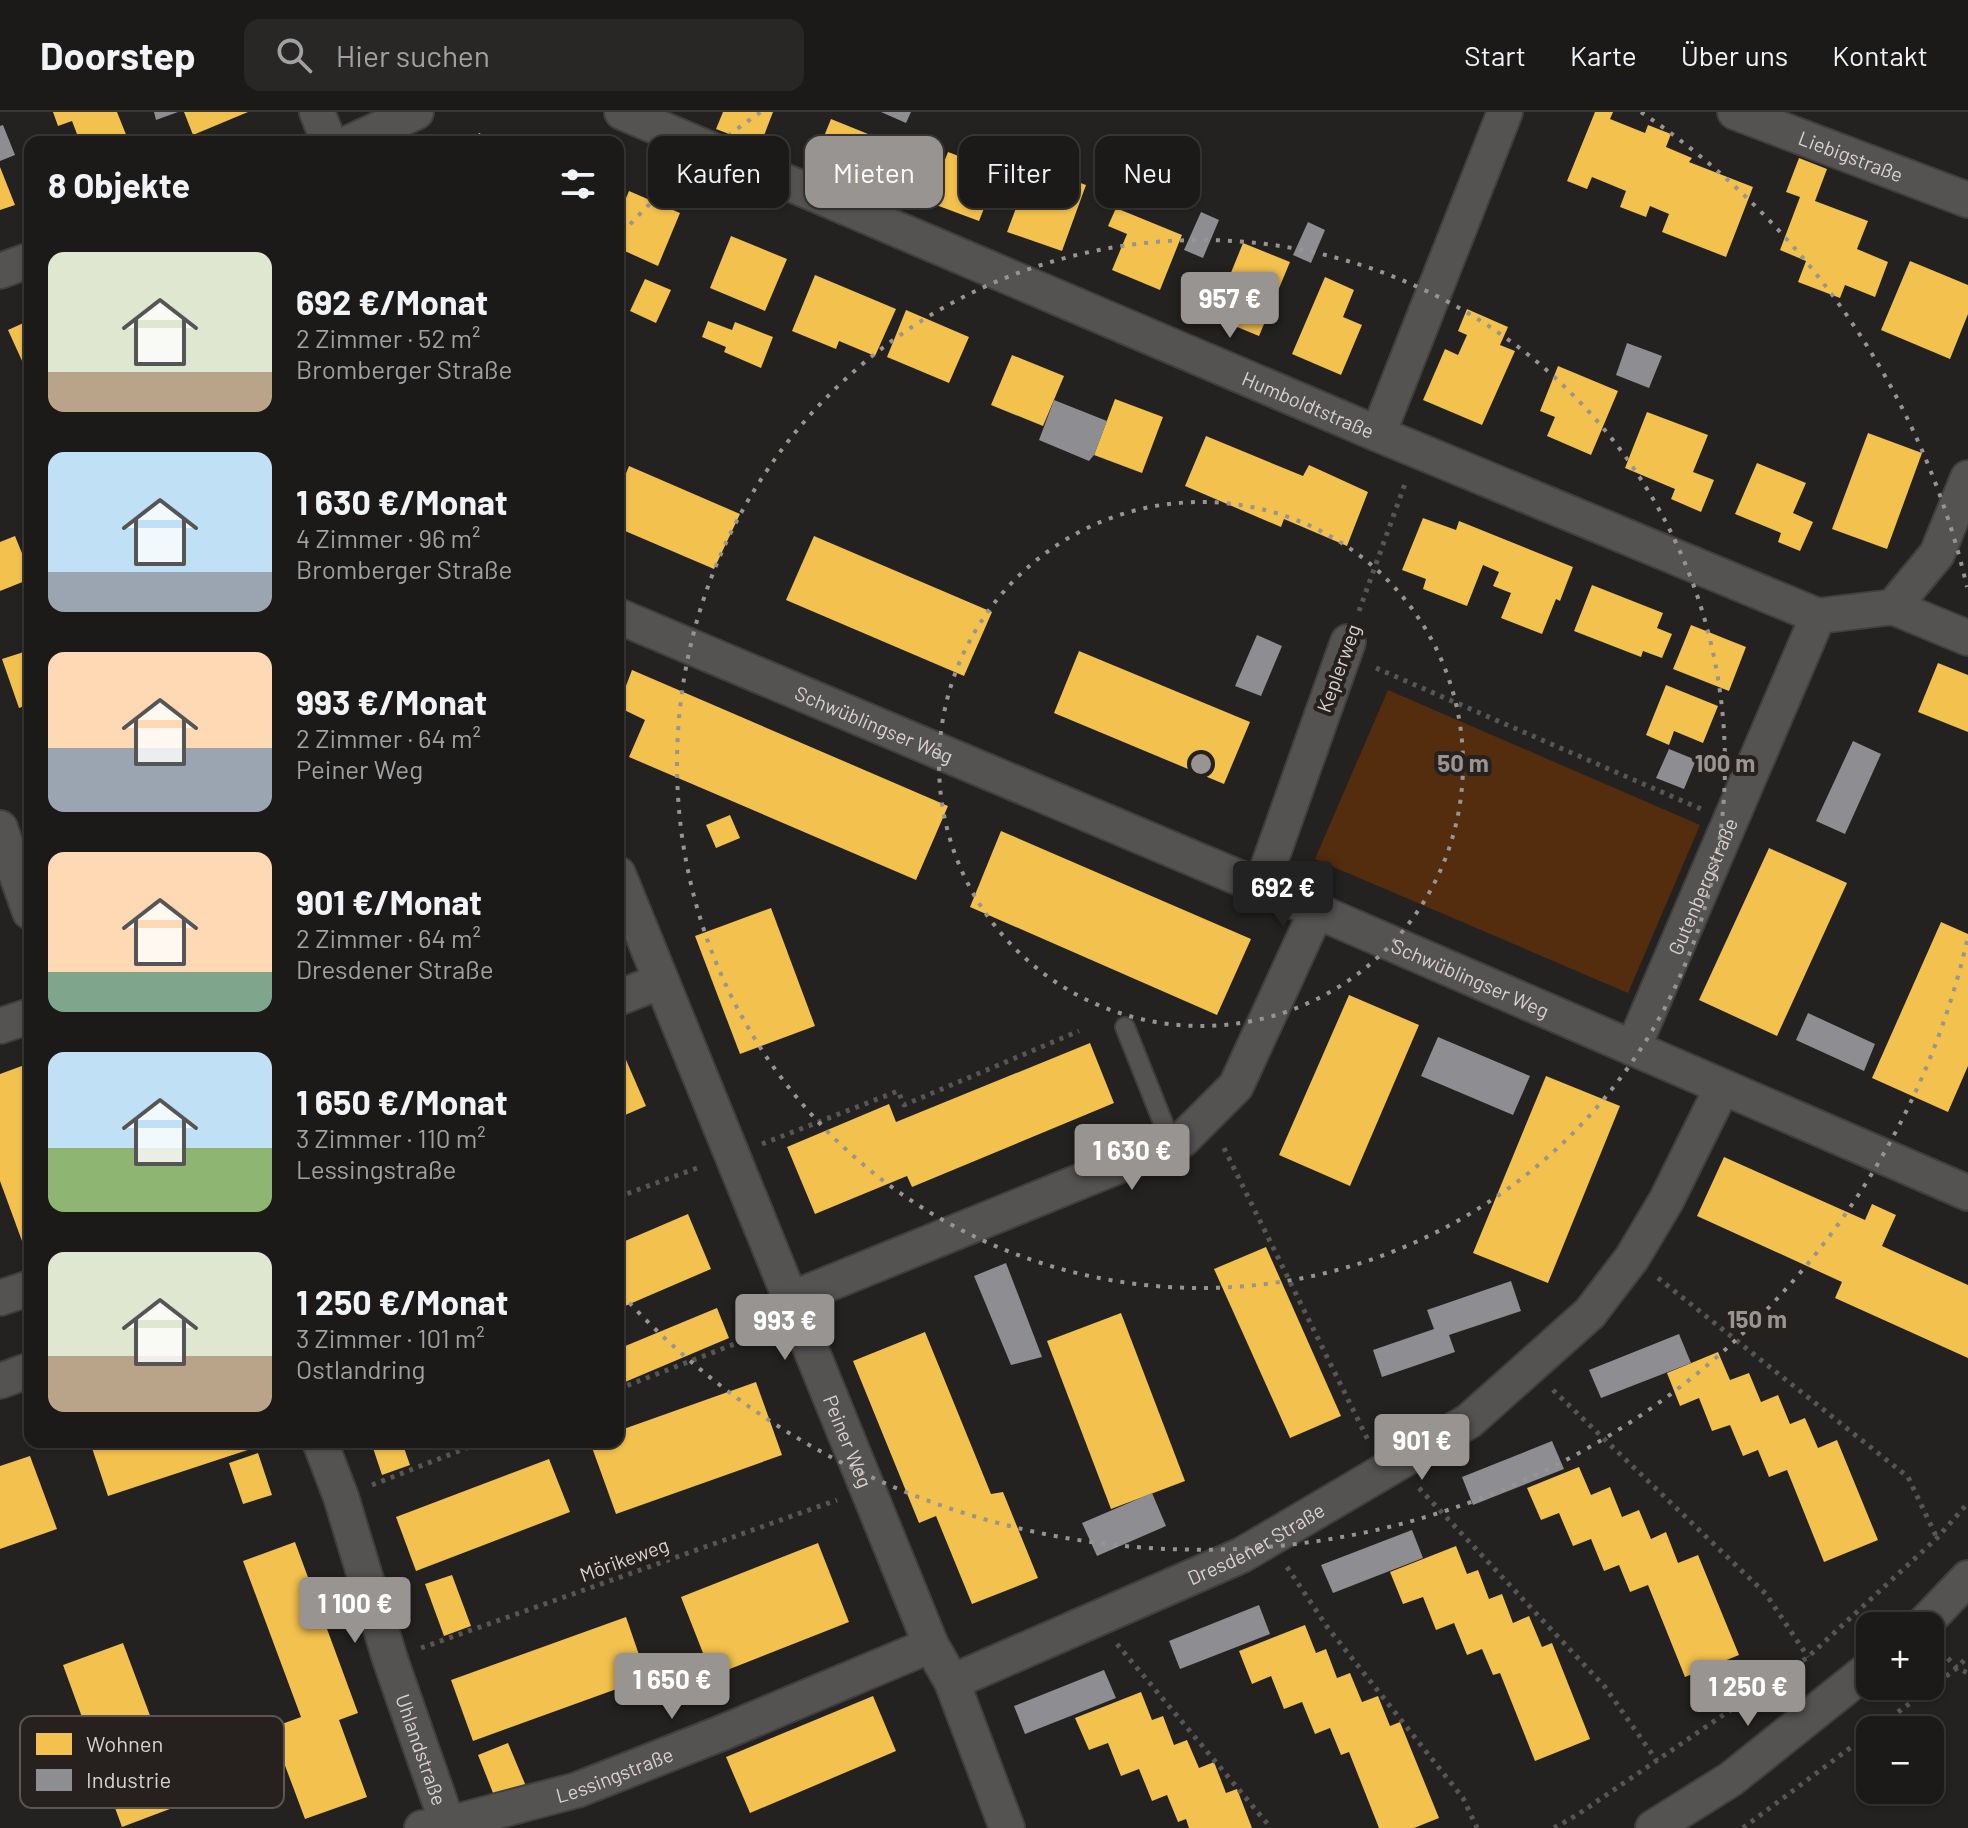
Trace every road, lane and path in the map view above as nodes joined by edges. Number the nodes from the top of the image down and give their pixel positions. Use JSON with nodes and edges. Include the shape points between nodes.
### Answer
{"nodes":[{"id":1,"x":317,"y":112,"type":"edge"},
{"id":2,"x":416,"y":112,"type":"edge"},
{"id":3,"x":622,"y":112,"type":"edge"},
{"id":4,"x":1505,"y":112,"type":"edge"},
{"id":5,"x":1735,"y":112,"type":"edge"},
{"id":6,"x":327,"y":136,"type":"edge"},
{"id":7,"x":364,"y":136,"type":"edge"},
{"id":8,"x":1968,"y":200,"type":"edge"},
{"id":9,"x":24,"y":262,"type":"edge"},
{"id":10,"x":0,"y":271,"type":"edge"},
{"id":11,"x":1378,"y":434,"type":"junction"},
{"id":12,"x":1417,"y":450,"type":"junction"},
{"id":13,"x":1968,"y":478,"type":"edge"},
{"id":14,"x":1893,"y":607,"type":"junction"},
{"id":15,"x":1818,"y":616,"type":"junction"},
{"id":16,"x":624,"y":619,"type":"edge"},
{"id":17,"x":1968,"y":638,"type":"edge"},
{"id":18,"x":1345,"y":648,"type":"junction"},
{"id":19,"x":1731,"y":822,"type":"junction"},
{"id":20,"x":0,"y":828,"type":"edge"},
{"id":21,"x":1261,"y":887,"type":"junction"},
{"id":22,"x":624,"y":889,"type":"edge"},
{"id":23,"x":24,"y":895,"type":"edge"},
{"id":24,"x":1316,"y":912,"type":"junction"},
{"id":25,"x":661,"y":981,"type":"junction"},
{"id":26,"x":624,"y":996,"type":"edge"},
{"id":27,"x":24,"y":1018,"type":"edge"},
{"id":28,"x":0,"y":1026,"type":"edge"},
{"id":29,"x":1125,"y":1027,"type":"dead end"},
{"id":30,"x":1079,"y":1031,"type":"dead end"},
{"id":31,"x":1633,"y":1048,"type":"junction"},
{"id":32,"x":1722,"y":1088,"type":"junction"},
{"id":33,"x":1208,"y":1114,"type":"junction"},
{"id":34,"x":1172,"y":1145,"type":"junction"},
{"id":35,"x":732,"y":1155,"type":"junction"},
{"id":36,"x":1968,"y":1193,"type":"edge"},
{"id":37,"x":624,"y":1195,"type":"edge"},
{"id":38,"x":1632,"y":1258,"type":"junction"},
{"id":39,"x":24,"y":1290,"type":"edge"},
{"id":40,"x":0,"y":1298,"type":"edge"},
{"id":41,"x":795,"y":1309,"type":"junction"},
{"id":42,"x":1529,"y":1368,"type":"junction"},
{"id":43,"x":24,"y":1372,"type":"edge"},
{"id":44,"x":0,"y":1381,"type":"edge"},
{"id":45,"x":624,"y":1386,"type":"edge"},
{"id":46,"x":322,"y":1448,"type":"edge"},
{"id":47,"x":467,"y":1448,"type":"edge"},
{"id":48,"x":1390,"y":1468,"type":"junction"},
{"id":49,"x":868,"y":1489,"type":"junction"},
{"id":50,"x":341,"y":1497,"type":"junction"},
{"id":51,"x":1968,"y":1503,"type":"edge"},
{"id":52,"x":1937,"y":1538,"type":"junction"},
{"id":53,"x":1269,"y":1539,"type":"junction"},
{"id":54,"x":1968,"y":1578,"type":"edge"},
{"id":55,"x":1944,"y":1615,"type":"edge"},
{"id":56,"x":1096,"y":1619,"type":"junction"},
{"id":57,"x":931,"y":1645,"type":"junction"},
{"id":58,"x":1944,"y":1653,"type":"edge"},
{"id":59,"x":1968,"y":1656,"type":"edge"},
{"id":60,"x":1808,"y":1657,"type":"junction"},
{"id":61,"x":390,"y":1659,"type":"junction"},
{"id":62,"x":1957,"y":1668,"type":"junction"},
{"id":63,"x":1968,"y":1673,"type":"edge"},
{"id":64,"x":1856,"y":1679,"type":"edge"},
{"id":65,"x":952,"y":1682,"type":"junction"},
{"id":66,"x":1892,"y":1716,"type":"edge"},
{"id":67,"x":1856,"y":1743,"type":"edge"},
{"id":68,"x":1657,"y":1761,"type":"junction"},
{"id":69,"x":440,"y":1827,"type":"edge"},
{"id":70,"x":1007,"y":1828,"type":"edge"},
{"id":71,"x":1271,"y":1828,"type":"edge"},
{"id":72,"x":1477,"y":1828,"type":"edge"},
{"id":73,"x":1554,"y":1828,"type":"edge"},
{"id":74,"x":1653,"y":1828,"type":"edge"},
{"id":75,"x":1743,"y":1828,"type":"edge"}],
"edges":[{"from":1,"to":6,"type":"street"},
{"from":2,"to":7,"type":"street"},
{"from":3,"to":11,"type":"street","name":"Humboldtstraße"},
{"from":4,"to":11,"type":"street"},
{"from":5,"to":8,"type":"street","name":"Liebigstraße"},
{"from":9,"to":10,"type":"street"},
{"from":11,"to":12,"type":"street","name":"Humboldtstraße"},
{"from":12,"to":15,"type":"street","name":"Humboldtstraße"},
{"from":12,"to":18,"type":"path","name":"Keplerweg"},
{"from":13,"to":14,"type":"street","via":[[1937,554]]},
{"from":14,"to":15,"type":"street"},
{"from":14,"to":17,"type":"street"},
{"from":15,"to":19,"type":"street","name":"Gutenbergstraße"},
{"from":16,"to":21,"type":"street","name":"Schwüblingser Weg"},
{"from":18,"to":19,"type":"path"},
{"from":18,"to":21,"type":"street","name":"Keplerweg"},
{"from":19,"to":31,"type":"street","name":"Gutenbergstraße"},
{"from":20,"to":23,"type":"street"},
{"from":21,"to":24,"type":"street","name":"Schwüblingser Weg"},
{"from":22,"to":25,"type":"street","name":"Peiner Weg"},
{"from":24,"to":31,"type":"street","name":"Schwüblingser Weg"},
{"from":24,"to":33,"type":"street","via":[[1236,1086]]},
{"from":25,"to":26,"type":"street"},
{"from":25,"to":35,"type":"street","name":"Peiner Weg"},
{"from":27,"to":28,"type":"street"},
{"from":29,"to":34,"type":"lane"},
{"from":30,"to":35,"type":"path","via":[[904,1105],[898,1091]]},
{"from":31,"to":32,"type":"street","name":"Schwüblingser Weg"},
{"from":32,"to":36,"type":"street","name":"Schwüblingser Weg"},
{"from":32,"to":38,"type":"street","name":"Dresdener Straße"},
{"from":33,"to":34,"type":"street"},
{"from":33,"to":48,"type":"path"},
{"from":34,"to":41,"type":"street"},
{"from":35,"to":37,"type":"path"},
{"from":35,"to":41,"type":"street","name":"Peiner Weg"},
{"from":38,"to":42,"type":"street","name":"Dresdener Straße","via":[[1590,1313]]},
{"from":38,"to":52,"type":"path","via":[[1908,1477]]},
{"from":39,"to":40,"type":"street"},
{"from":41,"to":45,"type":"path"},
{"from":41,"to":49,"type":"street","name":"Peiner Weg"},
{"from":42,"to":48,"type":"street","name":"Dresdener Straße","via":[[1469,1421]]},
{"from":42,"to":60,"type":"path","via":[[1766,1594]]},
{"from":43,"to":44,"type":"street"},
{"from":46,"to":50,"type":"street","name":"Uhlandstraße"},
{"from":47,"to":50,"type":"path"},
{"from":48,"to":53,"type":"street","name":"Dresdener Straße"},
{"from":48,"to":68,"type":"path","via":[[1605,1687]]},
{"from":49,"to":57,"type":"street","name":"Peiner Weg"},
{"from":49,"to":61,"type":"path","name":"Mörikeweg"},
{"from":50,"to":61,"type":"street","name":"Uhlandstraße"},
{"from":51,"to":52,"type":"path"},
{"from":52,"to":60,"type":"path"},
{"from":53,"to":56,"type":"street","name":"Dresdener Straße"},
{"from":53,"to":72,"type":"path","via":[[1328,1628],[1463,1798]]},
{"from":54,"to":55,"type":"street"},
{"from":56,"to":65,"type":"street","name":"Dresdener Straße"},
{"from":56,"to":71,"type":"path"},
{"from":57,"to":65,"type":"street","name":"Peiner Weg"},
{"from":57,"to":69,"type":"street","name":"Lessingstraße","via":[[577,1790]]},
{"from":58,"to":62,"type":"path"},
{"from":59,"to":62,"type":"path"},
{"from":60,"to":68,"type":"path"},
{"from":61,"to":69,"type":"street","name":"Uhlandstraße"},
{"from":62,"to":63,"type":"path"},
{"from":62,"to":66,"type":"path"},
{"from":64,"to":74,"type":"street","via":[[1731,1779]]},
{"from":65,"to":70,"type":"street","name":"Peiner Weg"},
{"from":67,"to":75,"type":"path"},
{"from":68,"to":73,"type":"path"}]}
